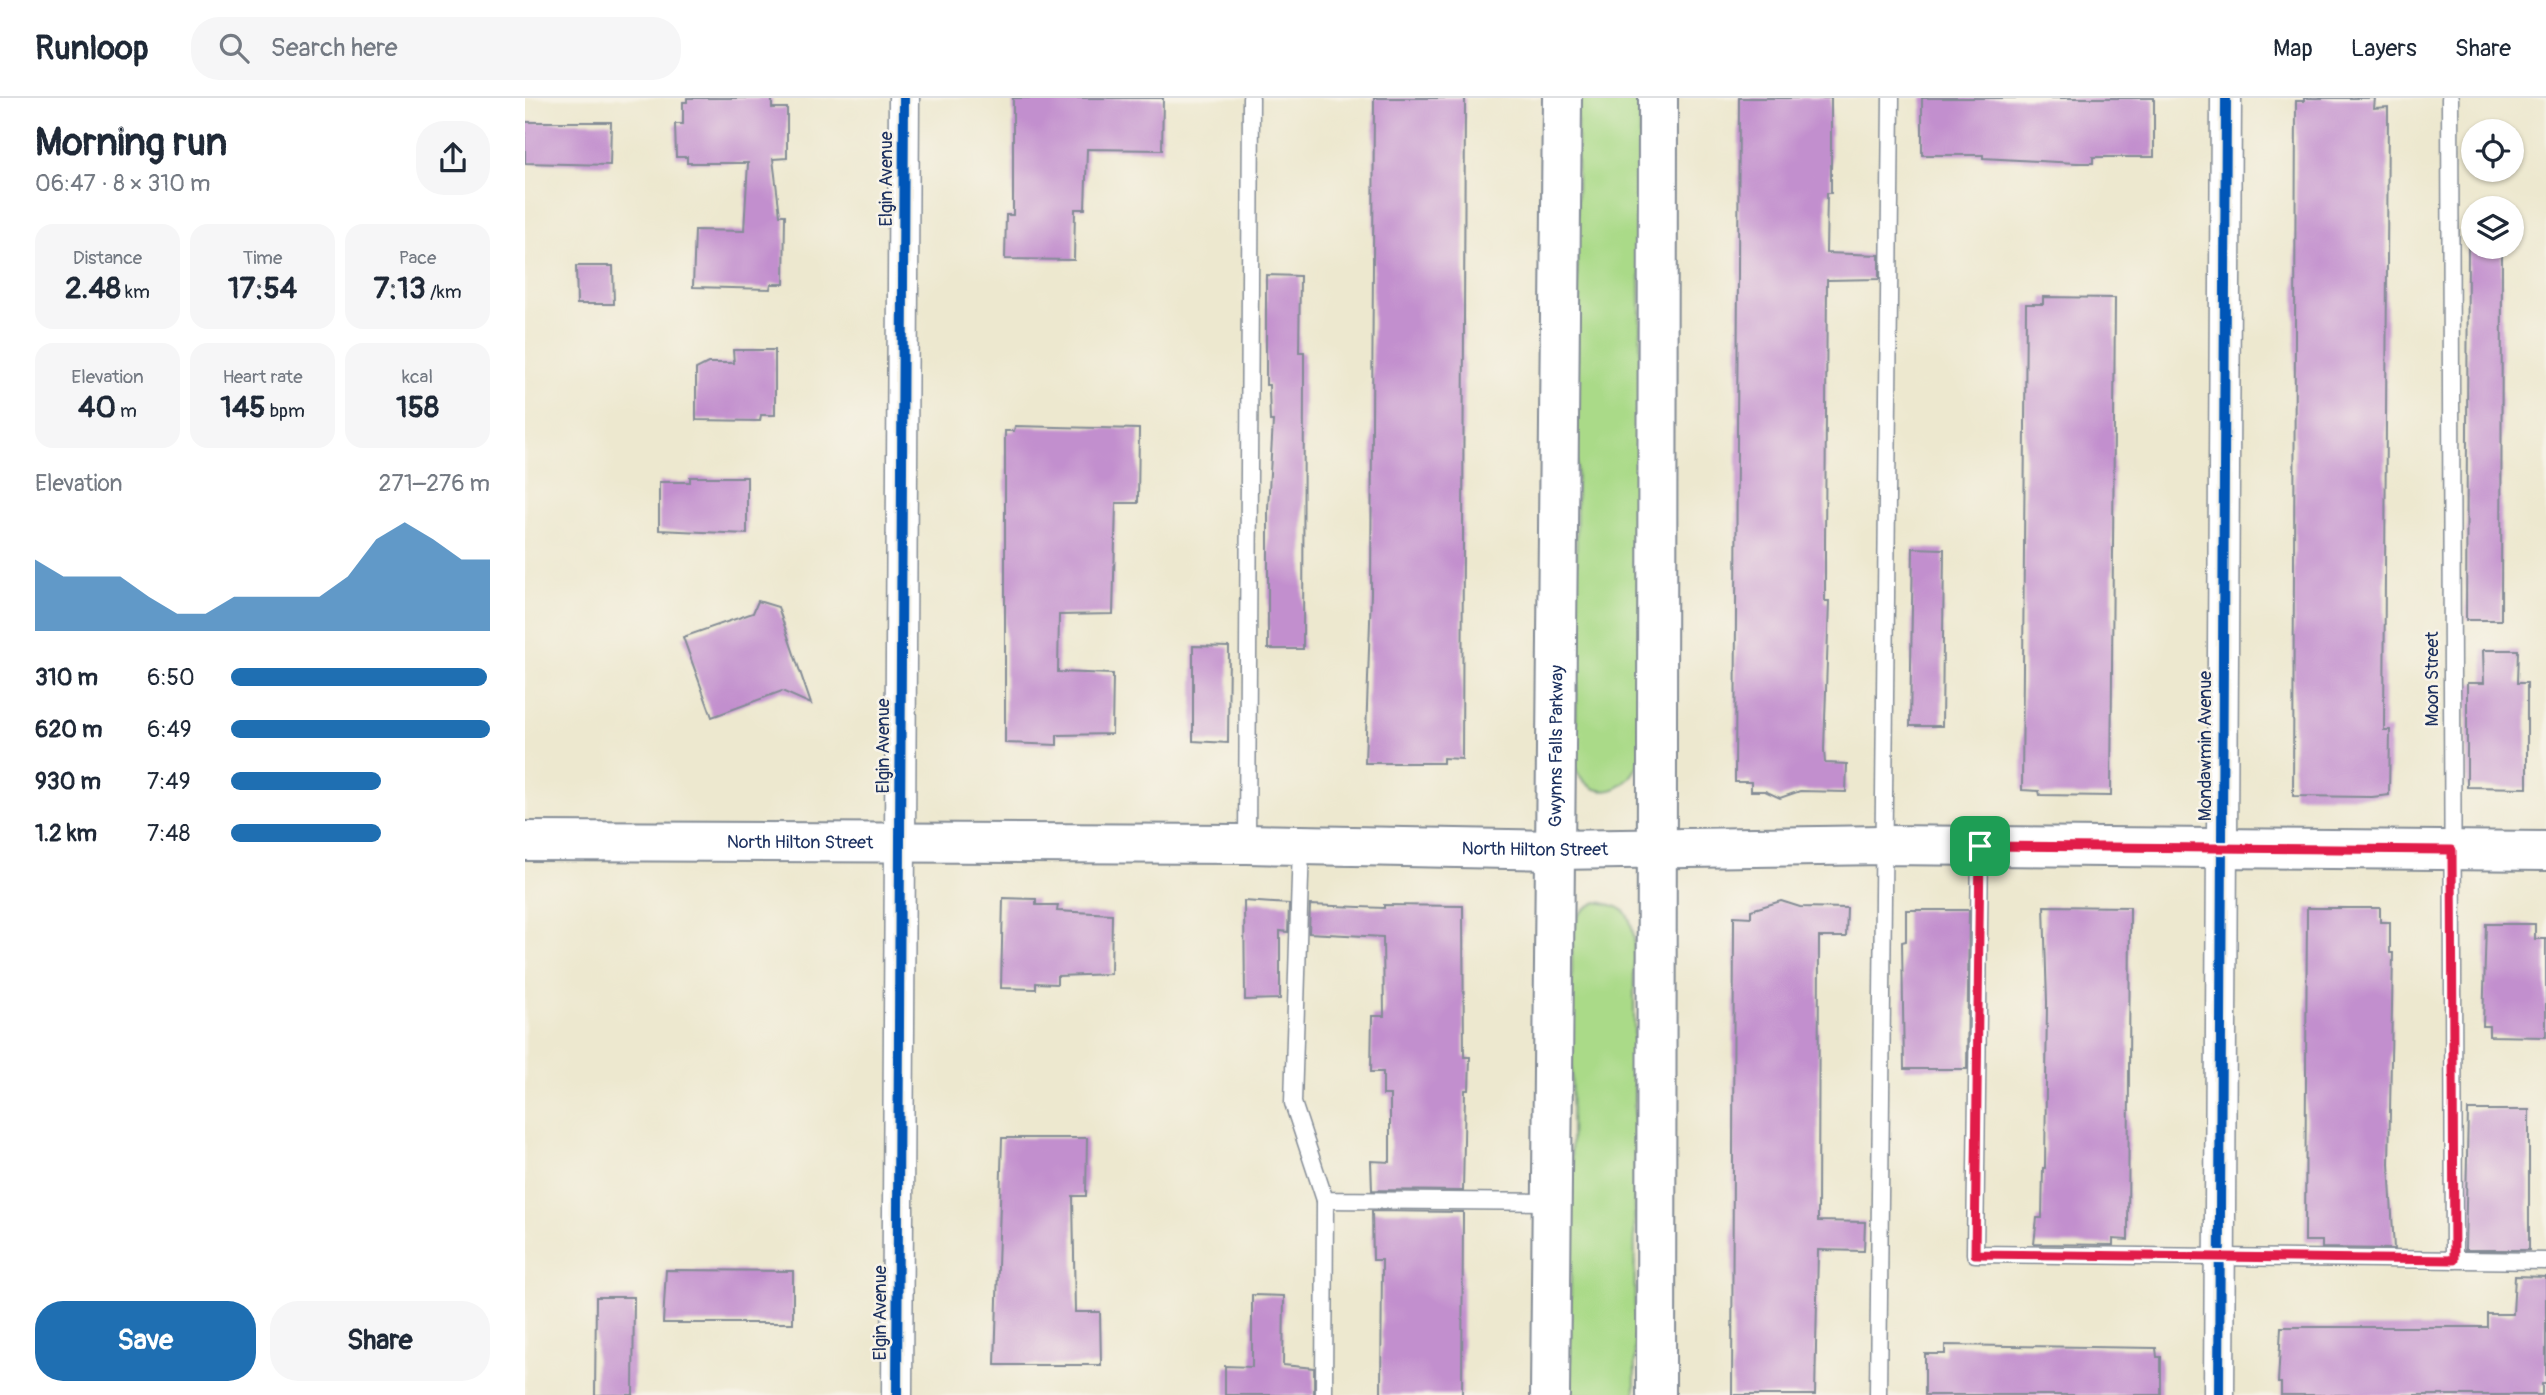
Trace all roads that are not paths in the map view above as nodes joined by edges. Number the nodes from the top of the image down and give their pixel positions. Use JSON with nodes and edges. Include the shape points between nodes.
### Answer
{"nodes":[{"id":1,"x":904,"y":98,"type":"edge"},
{"id":2,"x":1251,"y":98,"type":"edge"},
{"id":3,"x":1562,"y":98,"type":"edge"},
{"id":4,"x":1658,"y":98,"type":"edge"},
{"id":5,"x":1891,"y":98,"type":"edge"},
{"id":6,"x":2226,"y":98,"type":"edge"},
{"id":7,"x":2451,"y":98,"type":"edge"},
{"id":8,"x":525,"y":841,"type":"edge"},
{"id":9,"x":899,"y":844,"type":"junction"},
{"id":10,"x":1247,"y":845,"type":"junction"},
{"id":11,"x":1301,"y":845,"type":"junction"},
{"id":12,"x":1883,"y":845,"type":"junction"},
{"id":13,"x":1980,"y":846,"type":"junction"},
{"id":14,"x":1555,"y":850,"type":"junction"},
{"id":15,"x":1658,"y":850,"type":"junction"},
{"id":16,"x":2222,"y":850,"type":"junction"},
{"id":17,"x":2452,"y":850,"type":"junction"},
{"id":18,"x":2546,"y":851,"type":"edge"},
{"id":19,"x":1325,"y":1200,"type":"junction"},
{"id":20,"x":1552,"y":1202,"type":"junction"},
{"id":21,"x":2219,"y":1257,"type":"junction"},
{"id":22,"x":2454,"y":1260,"type":"junction"},
{"id":23,"x":2546,"y":1261,"type":"edge"},
{"id":24,"x":897,"y":1395,"type":"edge"},
{"id":25,"x":1324,"y":1395,"type":"edge"},
{"id":26,"x":1550,"y":1395,"type":"edge"},
{"id":27,"x":1656,"y":1395,"type":"edge"},
{"id":28,"x":1878,"y":1395,"type":"edge"},
{"id":29,"x":2219,"y":1395,"type":"edge"}],
"edges":[{"from":1,"to":9,"type":"street","name":"Elgin Avenue"},
{"from":2,"to":10,"type":"lane"},
{"from":3,"to":14,"type":"main road","name":"Gwynns Falls Parkway"},
{"from":4,"to":15,"type":"main road"},
{"from":5,"to":12,"type":"lane"},
{"from":6,"to":16,"type":"street","name":"Mondawmin Avenue"},
{"from":7,"to":17,"type":"lane","name":"Moon Street"},
{"from":8,"to":9,"type":"main road","name":"North Hilton Street"},
{"from":9,"to":10,"type":"main road","name":"North Hilton Street"},
{"from":9,"to":24,"type":"street","name":"Elgin Avenue"},
{"from":10,"to":11,"type":"main road","name":"North Hilton Street"},
{"from":11,"to":14,"type":"main road","name":"North Hilton Street"},
{"from":11,"to":19,"type":"lane","via":[[1293,1102]]},
{"from":12,"to":13,"type":"main road","name":"North Hilton Street"},
{"from":12,"to":15,"type":"main road","name":"North Hilton Street"},
{"from":12,"to":28,"type":"lane"},
{"from":13,"to":16,"type":"main road","name":"North Hilton Street"},
{"from":13,"to":21,"type":"lane","via":[[1975,1254]]},
{"from":14,"to":15,"type":"main road","name":"North Hilton Street"},
{"from":14,"to":20,"type":"main road","name":"Gwynns Falls Parkway"},
{"from":15,"to":27,"type":"main road"},
{"from":16,"to":17,"type":"main road","name":"North Hilton Street"},
{"from":16,"to":21,"type":"street","name":"Mondawmin Avenue"},
{"from":17,"to":18,"type":"main road","name":"North Hilton Street"},
{"from":17,"to":22,"type":"lane","name":"Moon Street"},
{"from":19,"to":20,"type":"lane"},
{"from":19,"to":25,"type":"lane"},
{"from":20,"to":26,"type":"main road","name":"Gwynns Falls Parkway"},
{"from":21,"to":22,"type":"lane"},
{"from":21,"to":29,"type":"street","name":"Mondawmin Avenue"},
{"from":22,"to":23,"type":"lane"}]}
